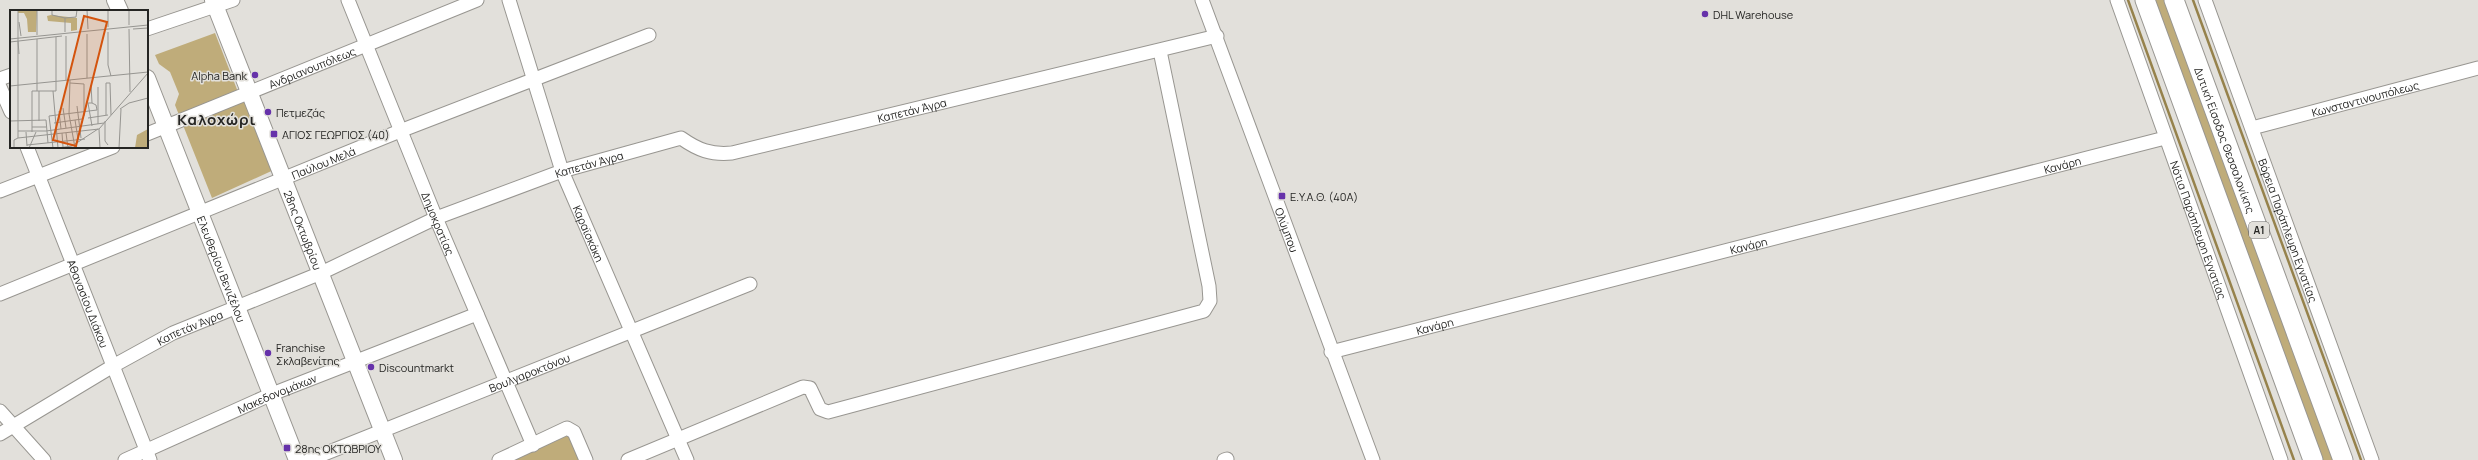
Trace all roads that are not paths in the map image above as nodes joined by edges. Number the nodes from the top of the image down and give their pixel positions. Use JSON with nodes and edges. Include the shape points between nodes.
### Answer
{"nodes":[{"id":1,"x":115,"y":0,"type":"edge"},
{"id":2,"x":233,"y":0,"type":"edge"},
{"id":3,"x":348,"y":0,"type":"edge"},
{"id":4,"x":477,"y":0,"type":"edge"},
{"id":5,"x":509,"y":0,"type":"edge"},
{"id":6,"x":1202,"y":0,"type":"edge"},
{"id":7,"x":2117,"y":0,"type":"edge"},
{"id":8,"x":2145,"y":0,"type":"edge"},
{"id":9,"x":2174,"y":0,"type":"edge"},
{"id":10,"x":2205,"y":0,"type":"edge"},
{"id":11,"x":215,"y":4,"type":"edge"},
{"id":12,"x":120,"y":10,"type":"edge"},
{"id":13,"x":148,"y":29,"type":"edge"},
{"id":14,"x":649,"y":34,"type":"dead end"},
{"id":15,"x":1217,"y":36,"type":"junction"},
{"id":16,"x":366,"y":44,"type":"junction"},
{"id":17,"x":1160,"y":51,"type":"junction"},
{"id":18,"x":2478,"y":68,"type":"edge"},
{"id":19,"x":10,"y":75,"type":"edge"},
{"id":20,"x":0,"y":79,"type":"edge"},
{"id":21,"x":533,"y":80,"type":"junction"},
{"id":22,"x":148,"y":81,"type":"edge"},
{"id":23,"x":0,"y":87,"type":"edge"},
{"id":24,"x":249,"y":93,"type":"junction"},
{"id":25,"x":10,"y":110,"type":"edge"},
{"id":26,"x":166,"y":127,"type":"junction"},
{"id":27,"x":2252,"y":128,"type":"junction"},
{"id":28,"x":400,"y":131,"type":"junction"},
{"id":29,"x":148,"y":134,"type":"edge"},
{"id":30,"x":2165,"y":138,"type":"junction"},
{"id":31,"x":27,"y":148,"type":"edge"},
{"id":32,"x":110,"y":148,"type":"edge"},
{"id":33,"x":562,"y":171,"type":"junction"},
{"id":34,"x":39,"y":176,"type":"junction"},
{"id":35,"x":283,"y":180,"type":"junction"},
{"id":36,"x":0,"y":191,"type":"edge"},
{"id":37,"x":200,"y":214,"type":"junction"},
{"id":38,"x":436,"y":218,"type":"junction"},
{"id":39,"x":74,"y":266,"type":"junction"},
{"id":40,"x":321,"y":273,"type":"junction"},
{"id":41,"x":750,"y":284,"type":"dead end"},
{"id":42,"x":0,"y":294,"type":"edge"},
{"id":43,"x":237,"y":305,"type":"junction"},
{"id":44,"x":476,"y":314,"type":"junction"},
{"id":45,"x":633,"y":332,"type":"junction"},
{"id":46,"x":1331,"y":352,"type":"junction"},
{"id":47,"x":356,"y":362,"type":"junction"},
{"id":48,"x":113,"y":366,"type":"junction"},
{"id":49,"x":506,"y":383,"type":"junction"},
{"id":50,"x":272,"y":394,"type":"junction"},
{"id":51,"x":0,"y":411,"type":"edge"},
{"id":52,"x":14,"y":428,"type":"junction"},
{"id":53,"x":382,"y":430,"type":"junction"},
{"id":54,"x":0,"y":434,"type":"edge"},
{"id":55,"x":677,"y":438,"type":"junction"},
{"id":56,"x":534,"y":445,"type":"junction"},
{"id":57,"x":149,"y":456,"type":"edge"},
{"id":58,"x":44,"y":460,"type":"edge"},
{"id":59,"x":125,"y":460,"type":"edge"},
{"id":60,"x":297,"y":460,"type":"edge"},
{"id":61,"x":309,"y":460,"type":"edge"},
{"id":62,"x":394,"y":460,"type":"edge"},
{"id":63,"x":499,"y":460,"type":"edge"},
{"id":64,"x":586,"y":460,"type":"edge"},
{"id":65,"x":628,"y":460,"type":"edge"},
{"id":66,"x":687,"y":460,"type":"edge"},
{"id":67,"x":1373,"y":460,"type":"edge"},
{"id":68,"x":2282,"y":460,"type":"edge"},
{"id":69,"x":2313,"y":460,"type":"edge"},
{"id":70,"x":2343,"y":460,"type":"edge"},
{"id":71,"x":2372,"y":460,"type":"edge"}],
"edges":[{"from":1,"to":12,"type":"main road"},
{"from":2,"to":11,"type":"street"},
{"from":3,"to":16,"type":"street","name":"Δημοκρατίας"},
{"from":4,"to":16,"type":"street","name":"Ανδριανουπόλεως"},
{"from":5,"to":21,"type":"street","name":"Καραϊσκάκη"},
{"from":6,"to":15,"type":"street","name":"Ολύμπου"},
{"from":7,"to":30,"type":"street","name":"Νότια Παράπλευρη Εγνατίας"},
{"from":8,"to":69,"type":"highway","number":"Α1"},
{"from":9,"to":70,"type":"highway","name":"Δυτική Είσοδος Θεσσαλονίκης","number":"Α1"},
{"from":10,"to":27,"type":"street","name":"Βόρεια Παράπλευρη Εγνατίας"},
{"from":11,"to":13,"type":"street"},
{"from":11,"to":24,"type":"main road","name":"28ης Οκτωβρίου"},
{"from":14,"to":21,"type":"street","name":"Παύλου Μελά"},
{"from":15,"to":17,"type":"street","name":"Καπετάν Άγρα"},
{"from":15,"to":46,"type":"street","name":"Ολύμπου"},
{"from":16,"to":24,"type":"street","name":"Ανδριανουπόλεως"},
{"from":16,"to":28,"type":"street","name":"Δημοκρατίας"},
{"from":17,"to":33,"type":"street","name":"Καπετάν Άγρα","via":[[732,153],[707,152],[697,149],[681,138]]},
{"from":17,"to":55,"type":"street","via":[[1209,286],[1210,301],[1204,311],[828,412],[822,411],[808,387]]},
{"from":18,"to":27,"type":"street","name":"Κωνσταντινουπόλεως"},
{"from":19,"to":20,"type":"street"},
{"from":21,"to":28,"type":"street","name":"Παύλου Μελά"},
{"from":21,"to":33,"type":"street","name":"Καραϊσκάκη"},
{"from":22,"to":26,"type":"main road","name":"Ελευθερίου Βενιζέλου"},
{"from":23,"to":25,"type":"street"},
{"from":24,"to":26,"type":"street","name":"Ανδριανουπόλεως"},
{"from":24,"to":35,"type":"main road","name":"28ης Οκτωβρίου"},
{"from":26,"to":29,"type":"street","name":"Ανδριανουπόλεως"},
{"from":26,"to":37,"type":"main road","name":"Ελευθερίου Βενιζέλου"},
{"from":27,"to":71,"type":"street","name":"Βόρεια Παράπλευρη Εγνατίας"},
{"from":28,"to":35,"type":"street","name":"Παύλου Μελά"},
{"from":28,"to":38,"type":"street","name":"Δημοκρατίας"},
{"from":30,"to":46,"type":"street","name":"Κανάρη"},
{"from":30,"to":68,"type":"street","name":"Νότια Παράπλευρη Εγνατίας"},
{"from":31,"to":34,"type":"street","name":"Αθανασίου Διάκου"},
{"from":32,"to":34,"type":"street"},
{"from":33,"to":38,"type":"street","name":"Καπετάν Άγρα"},
{"from":33,"to":45,"type":"street","name":"Καραϊσκάκη"},
{"from":34,"to":36,"type":"street"},
{"from":34,"to":39,"type":"street","name":"Αθανασίου Διάκου"},
{"from":35,"to":37,"type":"street","name":"Παύλου Μελά"},
{"from":35,"to":40,"type":"main road","name":"28ης Οκτωβρίου"},
{"from":37,"to":39,"type":"street","name":"Παύλου Μελά"},
{"from":37,"to":43,"type":"main road","name":"Ελευθερίου Βενιζέλου"},
{"from":38,"to":40,"type":"street","name":"Καπετάν Άγρα"},
{"from":38,"to":44,"type":"street","name":"Δημοκρατίας"},
{"from":39,"to":42,"type":"street","name":"Παύλου Μελά"},
{"from":39,"to":48,"type":"street","name":"Αθανασίου Διάκου"},
{"from":40,"to":43,"type":"street","name":"Καπετάν Άγρα"},
{"from":40,"to":47,"type":"main road","name":"28ης Οκτωβρίου"},
{"from":41,"to":45,"type":"street","name":"Βουλγαροκτόνου"},
{"from":43,"to":48,"type":"street","name":"Καπετάν Άγρα","via":[[174,333]]},
{"from":43,"to":50,"type":"main road","name":"Ελευθερίου Βενιζέλου"},
{"from":44,"to":47,"type":"street","name":"Μακεδονομάχων"},
{"from":44,"to":49,"type":"street","name":"Δημοκρατίας"},
{"from":45,"to":49,"type":"street","name":"Βουλγαροκτόνου"},
{"from":45,"to":55,"type":"street","name":"Καραϊσκάκη"},
{"from":46,"to":67,"type":"street","name":"Ολύμπου"},
{"from":47,"to":50,"type":"street","name":"Μακεδονομάχων"},
{"from":47,"to":53,"type":"main road","name":"28ης Οκτωβρίου"},
{"from":48,"to":52,"type":"street","name":"Καπετάν Άγρα"},
{"from":48,"to":57,"type":"street","name":"Αθανασίου Διάκου"},
{"from":49,"to":53,"type":"street","name":"Βουλγαροκτόνου"},
{"from":49,"to":56,"type":"street","name":"Δημοκρατίας"},
{"from":50,"to":57,"type":"street","name":"Μακεδονομάχων"},
{"from":50,"to":60,"type":"main road","name":"Ελευθερίου Βενιζέλου"},
{"from":51,"to":52,"type":"street"},
{"from":52,"to":54,"type":"street","name":"Καπετάν Άγρα"},
{"from":52,"to":58,"type":"street"},
{"from":53,"to":61,"type":"street","name":"Βουλγαροκτόνου"},
{"from":53,"to":62,"type":"main road","name":"28ης Οκτωβρίου"},
{"from":55,"to":65,"type":"street"},
{"from":55,"to":66,"type":"street","name":"Καραϊσκάκη"},
{"from":56,"to":63,"type":"street"},
{"from":56,"to":64,"type":"street","via":[[565,429],[570,429]]},
{"from":57,"to":59,"type":"street","name":"Μακεδονομάχων"}]}
